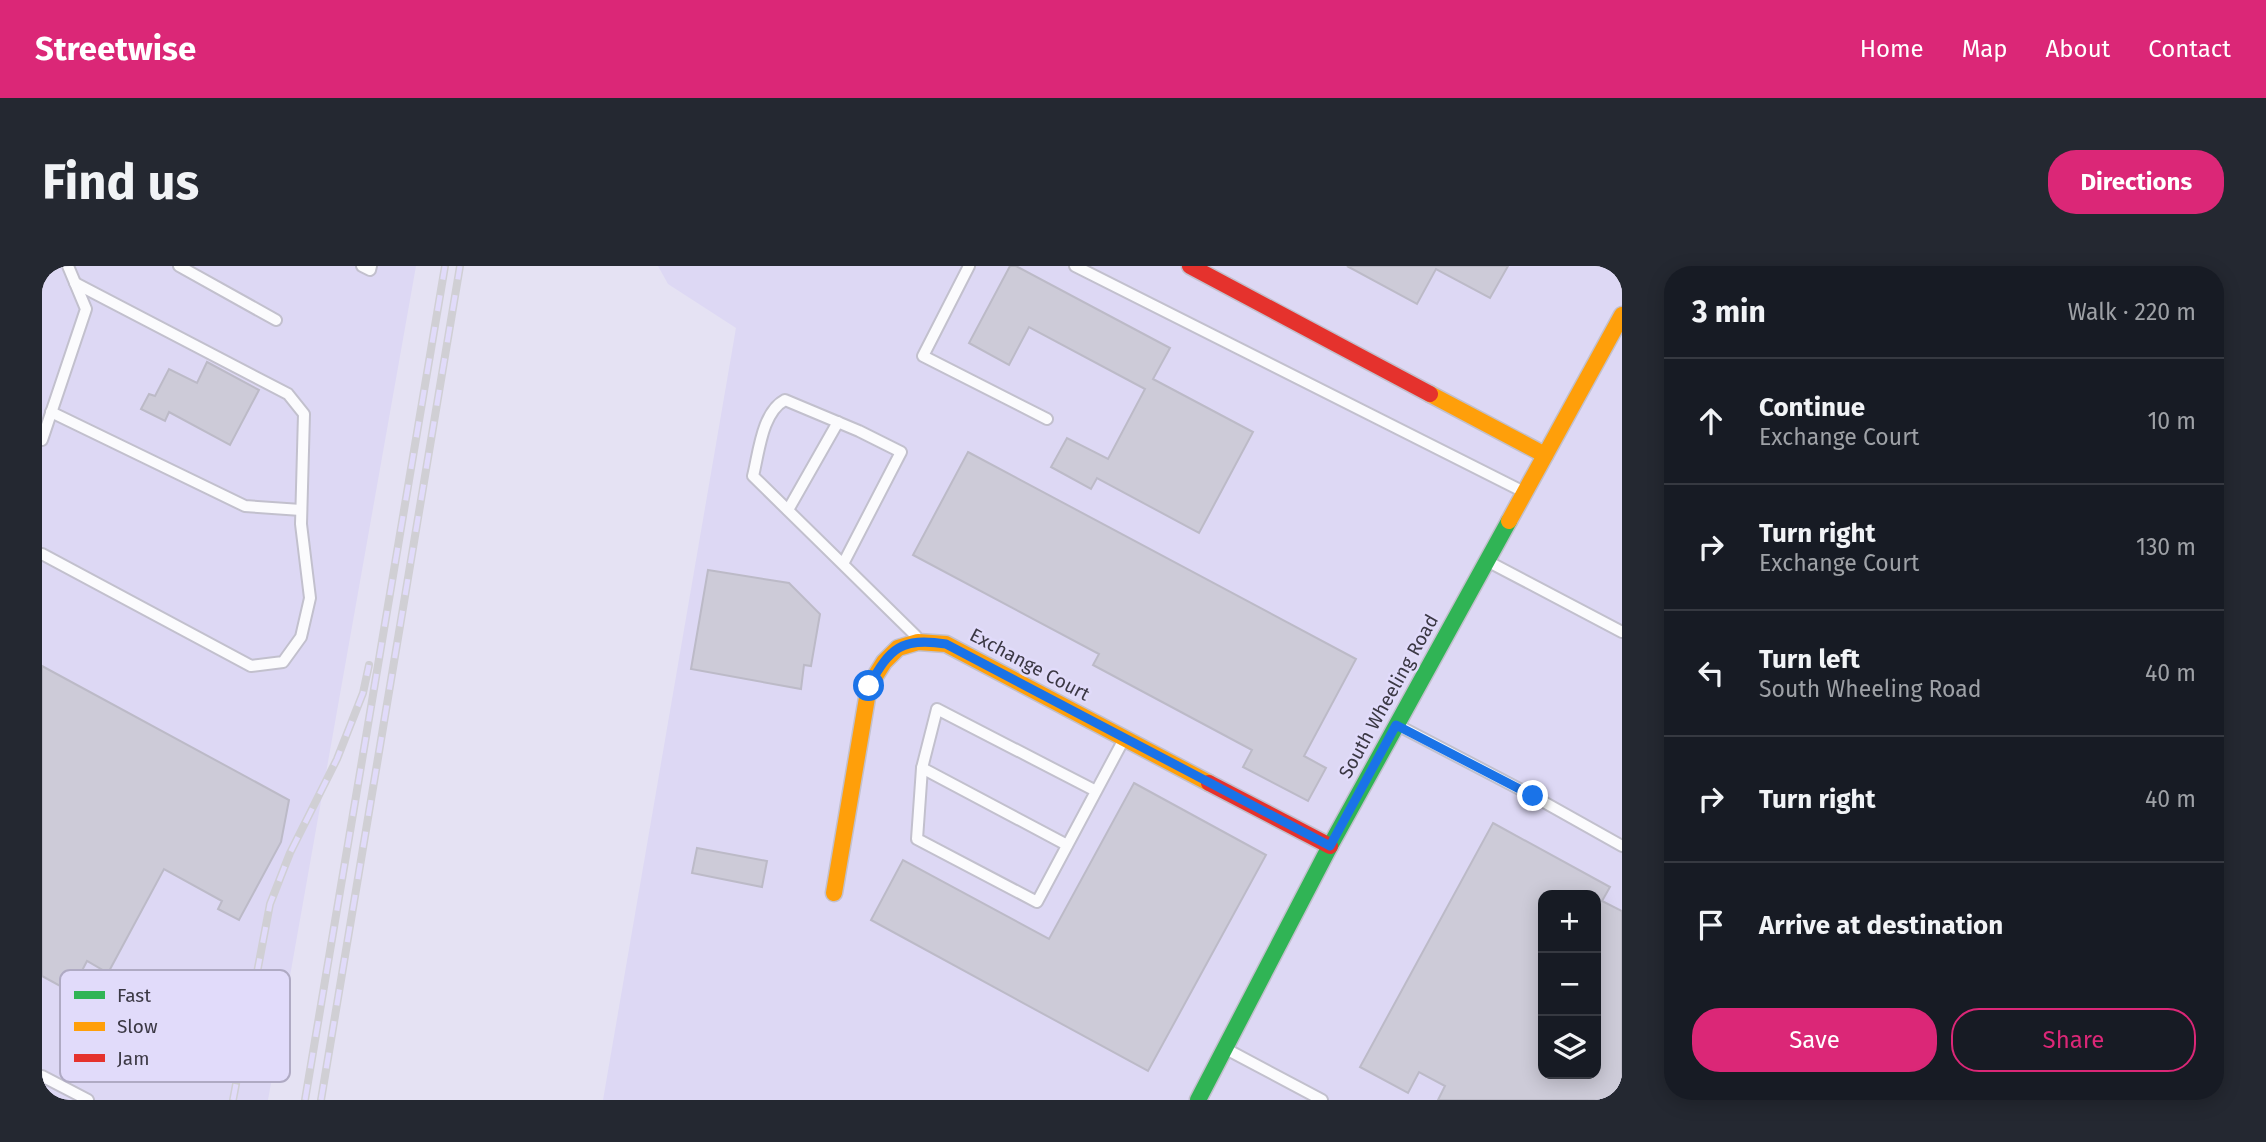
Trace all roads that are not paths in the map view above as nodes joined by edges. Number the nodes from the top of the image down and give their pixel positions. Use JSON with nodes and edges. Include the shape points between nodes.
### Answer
{"nodes":[{"id":1,"x":68,"y":266,"type":"edge"},
{"id":2,"x":179,"y":266,"type":"edge"},
{"id":3,"x":362,"y":266,"type":"edge"},
{"id":4,"x":371,"y":266,"type":"edge"},
{"id":5,"x":969,"y":266,"type":"edge"},
{"id":6,"x":1075,"y":266,"type":"edge"},
{"id":7,"x":1190,"y":266,"type":"edge"},
{"id":8,"x":75,"y":283,"type":"junction"},
{"id":9,"x":1622,"y":315,"type":"edge"},
{"id":10,"x":276,"y":320,"type":"dead end"},
{"id":11,"x":51,"y":412,"type":"junction"},
{"id":12,"x":1047,"y":419,"type":"dead end"},
{"id":13,"x":838,"y":422,"type":"junction"},
{"id":14,"x":42,"y":440,"type":"edge"},
{"id":15,"x":1545,"y":455,"type":"junction"},
{"id":16,"x":1524,"y":493,"type":"junction"},
{"id":17,"x":301,"y":510,"type":"junction"},
{"id":18,"x":788,"y":510,"type":"junction"},
{"id":19,"x":42,"y":554,"type":"edge"},
{"id":20,"x":1487,"y":560,"type":"junction"},
{"id":21,"x":843,"y":564,"type":"junction"},
{"id":22,"x":1622,"y":632,"type":"edge"},
{"id":23,"x":920,"y":640,"type":"junction"},
{"id":24,"x":1396,"y":725,"type":"junction"},
{"id":25,"x":1125,"y":738,"type":"junction"},
{"id":26,"x":922,"y":768,"type":"junction"},
{"id":27,"x":1096,"y":791,"type":"junction"},
{"id":28,"x":1068,"y":845,"type":"junction"},
{"id":29,"x":1330,"y":846,"type":"junction"},
{"id":30,"x":1622,"y":846,"type":"edge"},
{"id":31,"x":834,"y":892,"type":"dead end"},
{"id":32,"x":1224,"y":1048,"type":"junction"},
{"id":33,"x":42,"y":1076,"type":"edge"},
{"id":34,"x":88,"y":1100,"type":"edge"},
{"id":35,"x":1198,"y":1100,"type":"edge"},
{"id":36,"x":1322,"y":1100,"type":"edge"}],
"edges":[{"from":1,"to":8,"type":"lane"},
{"from":2,"to":10,"type":"lane"},
{"from":3,"to":4,"type":"lane","via":[[370,270]]},
{"from":5,"to":12,"type":"lane","via":[[923,356]]},
{"from":6,"to":16,"type":"lane"},
{"from":7,"to":15,"type":"street"},
{"from":8,"to":11,"type":"lane","via":[[86,309]]},
{"from":8,"to":17,"type":"lane","via":[[288,394],[304,414]]},
{"from":9,"to":15,"type":"street","name":"South Wheeling Road"},
{"from":11,"to":14,"type":"lane"},
{"from":11,"to":17,"type":"lane","via":[[245,506]]},
{"from":13,"to":18,"type":"lane"},
{"from":13,"to":18,"type":"lane","via":[[785,400],[776,405],[753,476]]},
{"from":13,"to":21,"type":"lane","via":[[901,452]]},
{"from":15,"to":16,"type":"street","name":"South Wheeling Road"},
{"from":16,"to":20,"type":"street","name":"South Wheeling Road"},
{"from":17,"to":19,"type":"lane","via":[[310,598],[301,637],[284,662],[251,666]]},
{"from":18,"to":21,"type":"lane"},
{"from":20,"to":22,"type":"lane"},
{"from":20,"to":24,"type":"street","name":"South Wheeling Road"},
{"from":21,"to":23,"type":"lane"},
{"from":23,"to":25,"type":"street","name":"Exchange Court","via":[[946,644]]},
{"from":23,"to":31,"type":"street","via":[[894,649],[869,686]]},
{"from":24,"to":29,"type":"street","name":"South Wheeling Road"},
{"from":24,"to":30,"type":"lane"},
{"from":25,"to":27,"type":"lane"},
{"from":25,"to":29,"type":"street","name":"Exchange Court"},
{"from":26,"to":27,"type":"lane","via":[[937,709]]},
{"from":26,"to":28,"type":"lane"},
{"from":26,"to":28,"type":"lane","via":[[917,839],[941,852],[1037,902]]},
{"from":27,"to":28,"type":"lane"},
{"from":29,"to":32,"type":"street","name":"South Wheeling Road"},
{"from":32,"to":35,"type":"street","name":"South Wheeling Road"},
{"from":32,"to":36,"type":"lane"},
{"from":33,"to":34,"type":"lane"}]}
